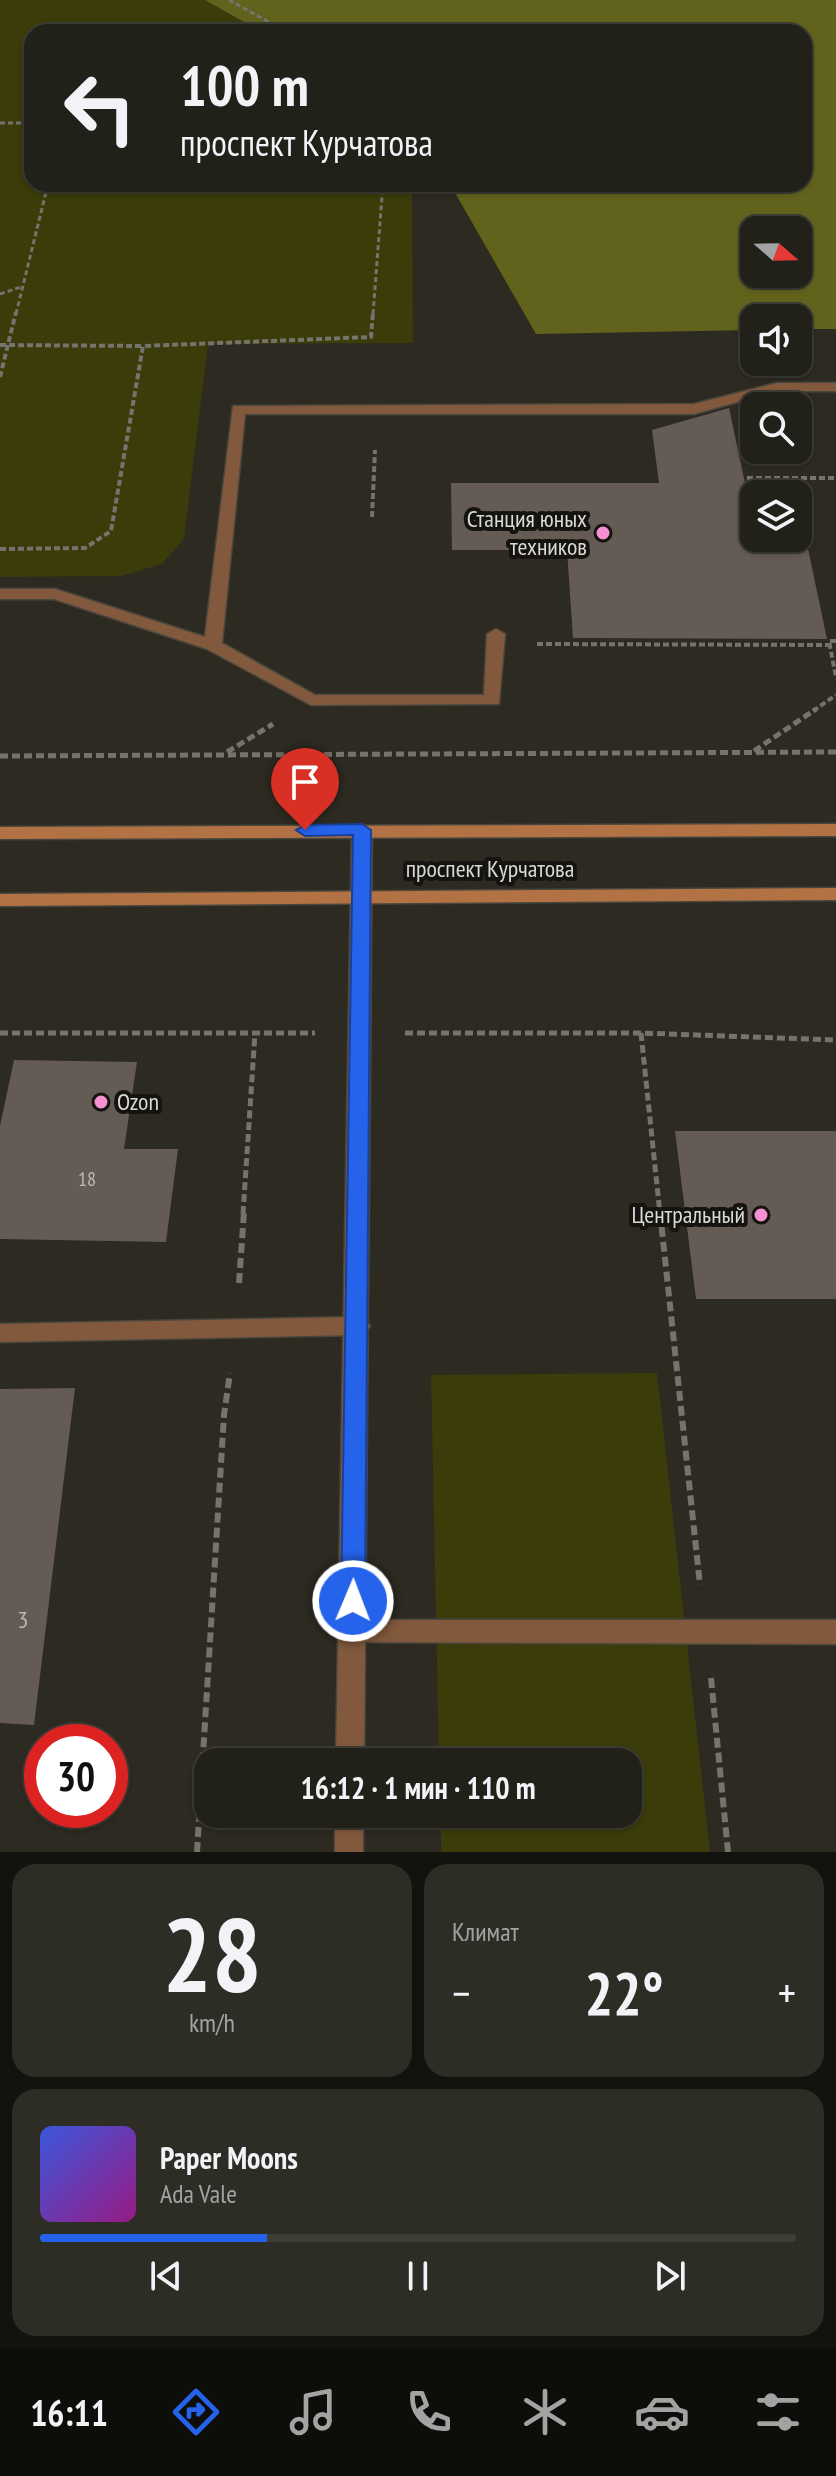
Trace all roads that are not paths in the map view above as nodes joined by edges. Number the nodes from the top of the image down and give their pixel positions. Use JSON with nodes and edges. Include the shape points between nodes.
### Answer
{"nodes":[{"id":1,"x":836,"y":387,"type":"edge"},
{"id":2,"x":0,"y":594,"type":"edge"},
{"id":3,"x":496,"y":639,"type":"road end"},
{"id":4,"x":213,"y":645,"type":"junction"},
{"id":5,"x":362,"y":830,"type":"junction"},
{"id":6,"x":836,"y":830,"type":"edge"},
{"id":7,"x":0,"y":833,"type":"edge"},
{"id":8,"x":836,"y":894,"type":"edge"},
{"id":9,"x":362,"y":896,"type":"junction"},
{"id":10,"x":0,"y":900,"type":"edge"},
{"id":11,"x":358,"y":1326,"type":"junction"},
{"id":12,"x":0,"y":1333,"type":"edge"},
{"id":13,"x":352,"y":1631,"type":"junction"},
{"id":14,"x":836,"y":1632,"type":"edge"},
{"id":15,"x":350,"y":1748,"type":"edge"},
{"id":16,"x":349,"y":1828,"type":"edge"},
{"id":17,"x":349,"y":1852,"type":"edge"}],
"edges":[{"from":1,"to":4,"type":"street","via":[[777,387],[694,409],[238,409]]},
{"from":2,"to":4,"type":"street","via":[[55,594]]},
{"from":3,"to":4,"type":"street","via":[[493,700],[311,700]]},
{"from":5,"to":6,"type":"main road","name":"проспект Курчатова"},
{"from":5,"to":7,"type":"main road","name":"проспект Курчатова"},
{"from":5,"to":9,"type":"street"},
{"from":8,"to":9,"type":"main road","name":"проспект Курчатова"},
{"from":9,"to":10,"type":"main road","name":"проспект Курчатова"},
{"from":9,"to":11,"type":"street"},
{"from":11,"to":12,"type":"street"},
{"from":11,"to":13,"type":"street"},
{"from":13,"to":14,"type":"street"},
{"from":13,"to":15,"type":"street"},
{"from":16,"to":17,"type":"street"}]}
